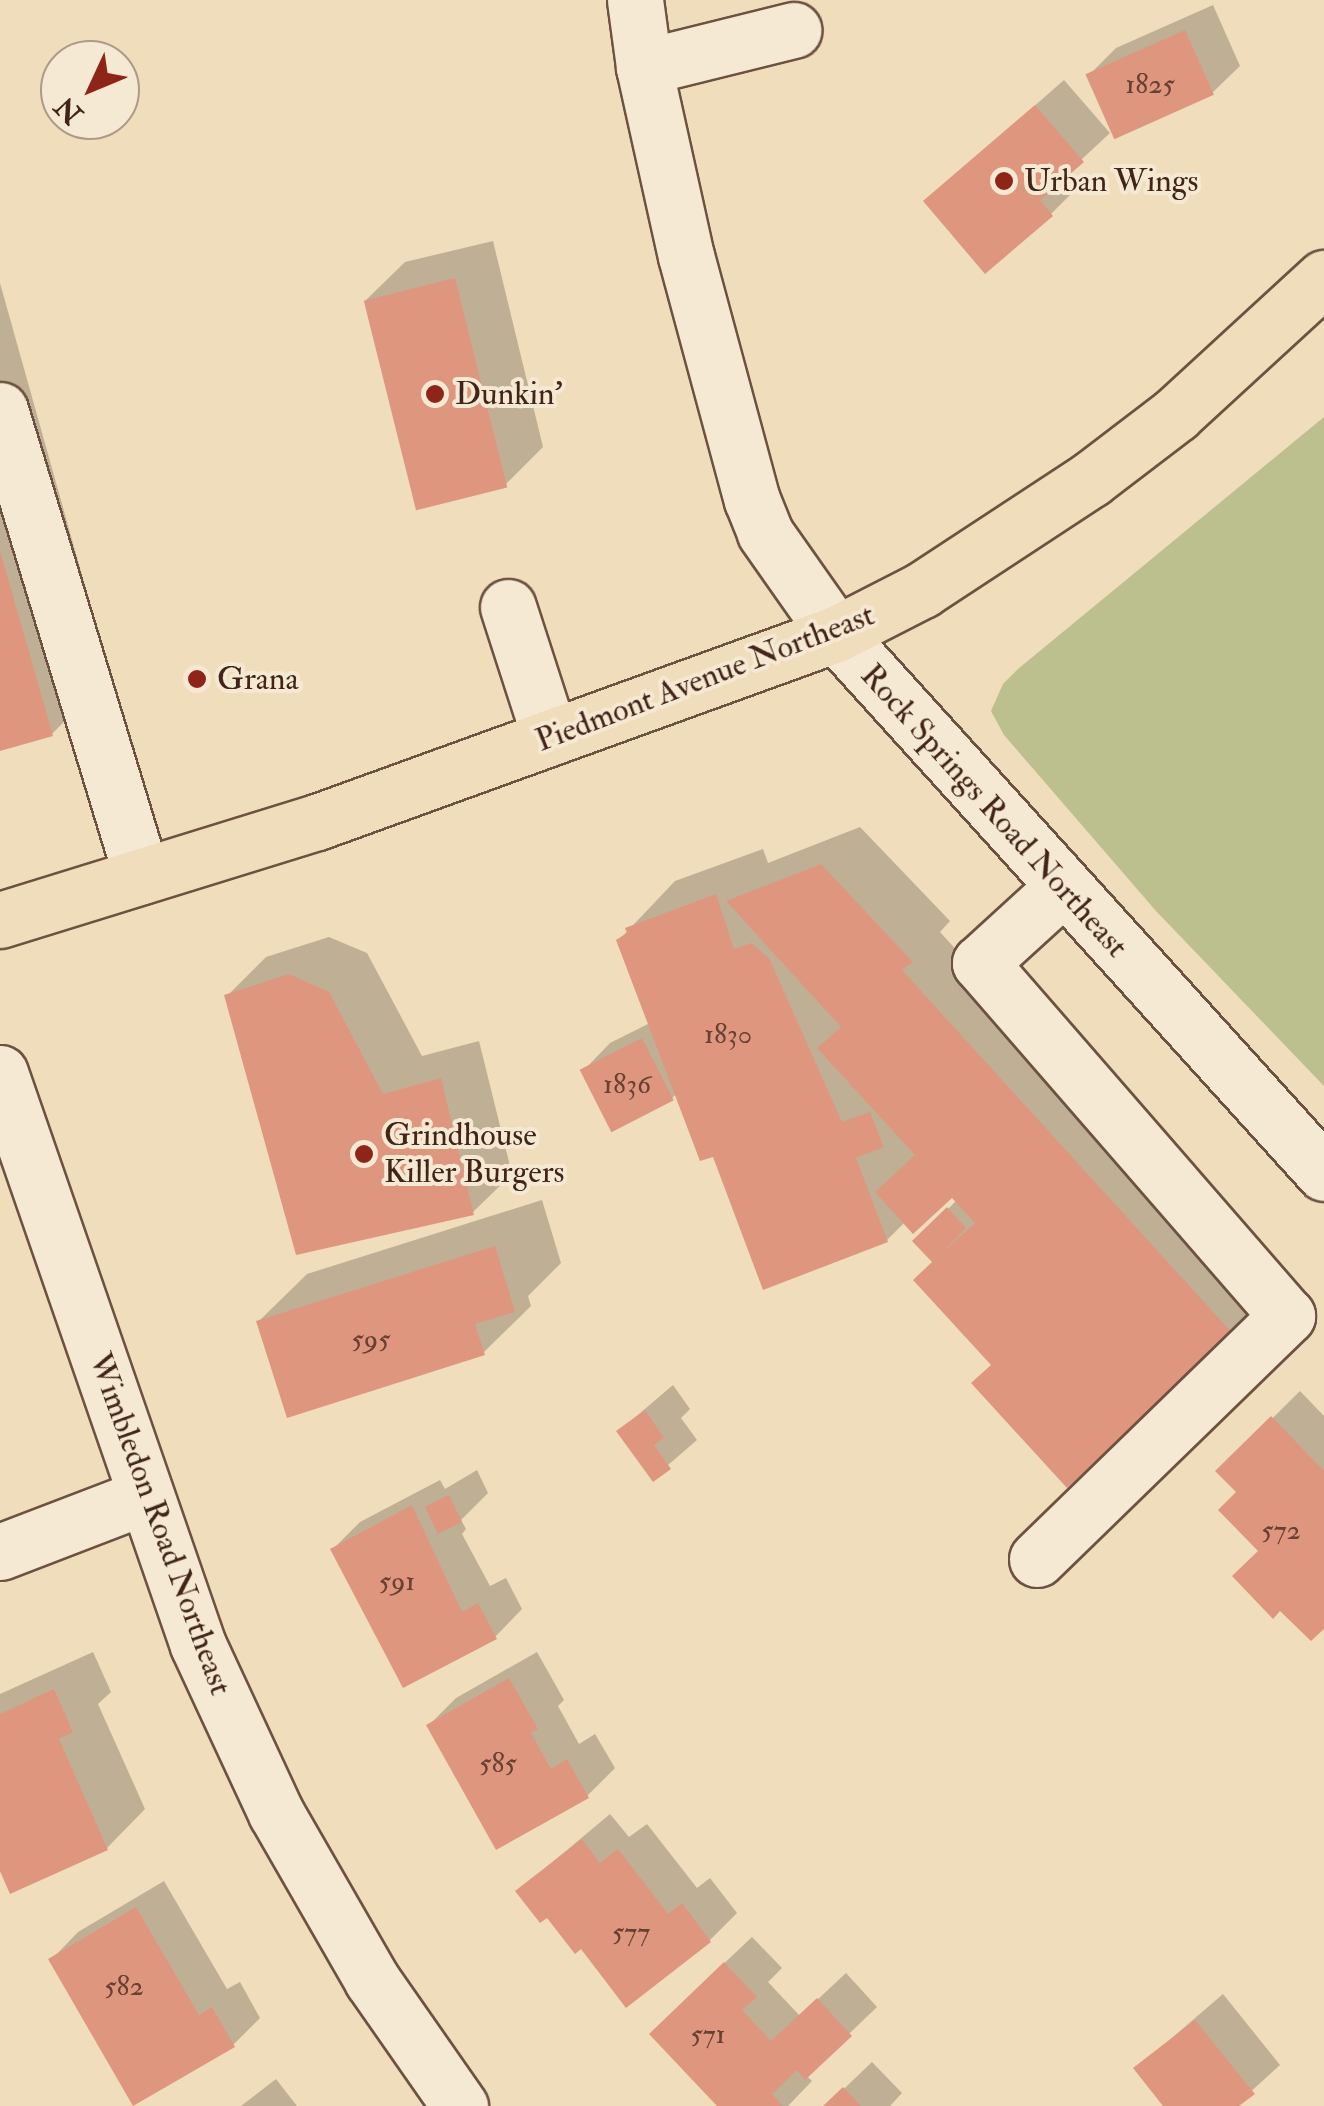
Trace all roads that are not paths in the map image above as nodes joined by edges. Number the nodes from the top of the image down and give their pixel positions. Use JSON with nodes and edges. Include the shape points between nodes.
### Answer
{"nodes":[{"id":1,"x":634,"y":0,"type":"edge"},
{"id":2,"x":794,"y":30,"type":"dead end"},
{"id":3,"x":644,"y":67,"type":"junction"},
{"id":4,"x":1324,"y":278,"type":"edge"},
{"id":5,"x":0,"y":410,"type":"edge"},
{"id":6,"x":508,"y":607,"type":"dead end"},
{"id":7,"x":836,"y":634,"type":"junction"},
{"id":8,"x":550,"y":738,"type":"junction"},
{"id":9,"x":142,"y":876,"type":"junction"},
{"id":10,"x":1062,"y":888,"type":"junction"},
{"id":11,"x":0,"y":920,"type":"edge"},
{"id":12,"x":1,"y":1076,"type":"edge"},
{"id":13,"x":1324,"y":1174,"type":"edge"},
{"id":14,"x":146,"y":1496,"type":"junction"},
{"id":15,"x":0,"y":1552,"type":"edge"},
{"id":16,"x":1037,"y":1559,"type":"dead end"},
{"id":17,"x":460,"y":2106,"type":"edge"}],
"edges":[{"from":1,"to":3,"type":"street","name":"Rock Springs Road Northeast"},
{"from":2,"to":3,"type":"street"},
{"from":3,"to":7,"type":"street","name":"Rock Springs Road Northeast","via":[[752,500],[783,563]]},
{"from":4,"to":7,"type":"main road","name":"Piedmont Avenue Northeast","via":[[1176,414],[1090,479],[922,590]]},
{"from":5,"to":9,"type":"street"},
{"from":6,"to":8,"type":"street"},
{"from":7,"to":8,"type":"main road","name":"Piedmont Avenue Northeast"},
{"from":7,"to":10,"type":"street","name":"Rock Springs Road Northeast"},
{"from":8,"to":9,"type":"main road","name":"Piedmont Avenue Northeast"},
{"from":9,"to":11,"type":"main road","name":"Piedmont Avenue Northeast"},
{"from":10,"to":13,"type":"street","name":"Rock Springs Road Northeast"},
{"from":10,"to":16,"type":"street","via":[[980,963],[1287,1316]]},
{"from":12,"to":14,"type":"street","name":"Wimbledon Road Northeast"},
{"from":14,"to":15,"type":"street"},
{"from":14,"to":17,"type":"street","name":"Wimbledon Road Northeast","via":[[198,1645],[276,1812],[372,1980]]}]}
